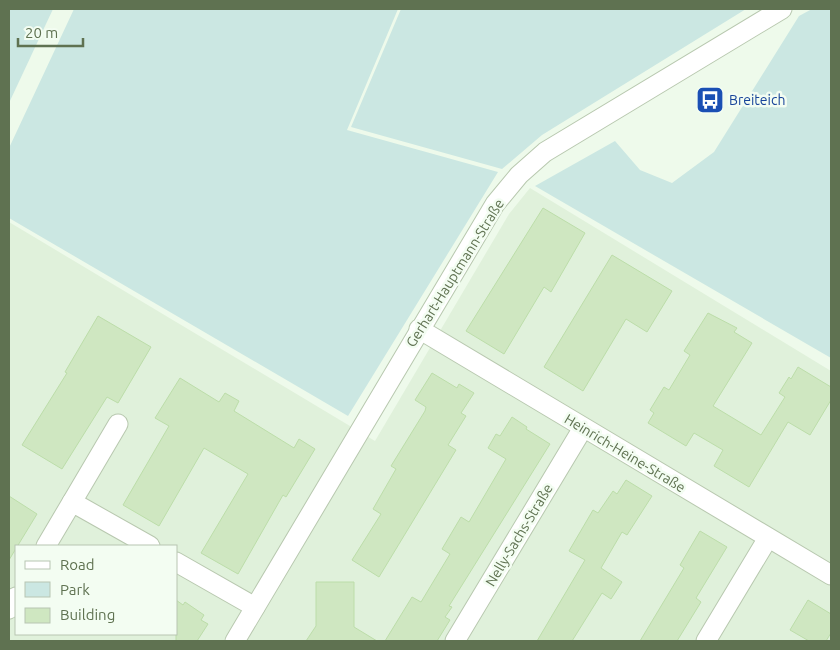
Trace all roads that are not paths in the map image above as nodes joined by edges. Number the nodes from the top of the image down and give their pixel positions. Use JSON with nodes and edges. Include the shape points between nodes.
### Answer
{"nodes":[{"id":1,"x":782,"y":9,"type":"edge"},
{"id":2,"x":419,"y":329,"type":"junction"},
{"id":3,"x":118,"y":424,"type":"dead end"},
{"id":4,"x":583,"y":428,"type":"junction"},
{"id":5,"x":72,"y":502,"type":"junction"},
{"id":6,"x":768,"y":538,"type":"junction"},
{"id":7,"x":47,"y":545,"type":"edge"},
{"id":8,"x":148,"y":545,"type":"edge"},
{"id":9,"x":178,"y":563,"type":"edge"},
{"id":10,"x":831,"y":575,"type":"edge"},
{"id":11,"x":255,"y":607,"type":"junction"},
{"id":12,"x":235,"y":641,"type":"edge"},
{"id":13,"x":455,"y":641,"type":"edge"},
{"id":14,"x":706,"y":641,"type":"edge"}],
"edges":[{"from":1,"to":2,"type":"street","name":"Gerhart-Hauptmann-Straße","via":[[545,152],[519,175],[495,204]]},
{"from":2,"to":4,"type":"street","name":"Heinrich-Heine-Straße"},
{"from":2,"to":11,"type":"street","name":"Gerhart-Hauptmann-Straße"},
{"from":3,"to":5,"type":"street"},
{"from":4,"to":6,"type":"street","name":"Heinrich-Heine-Straße"},
{"from":4,"to":13,"type":"street","name":"Nelly-Sachs-Straße"},
{"from":5,"to":7,"type":"street"},
{"from":5,"to":8,"type":"street"},
{"from":6,"to":10,"type":"street","name":"Heinrich-Heine-Straße"},
{"from":6,"to":14,"type":"street"},
{"from":9,"to":11,"type":"street"},
{"from":11,"to":12,"type":"street","name":"Gerhart-Hauptmann-Straße"}]}
